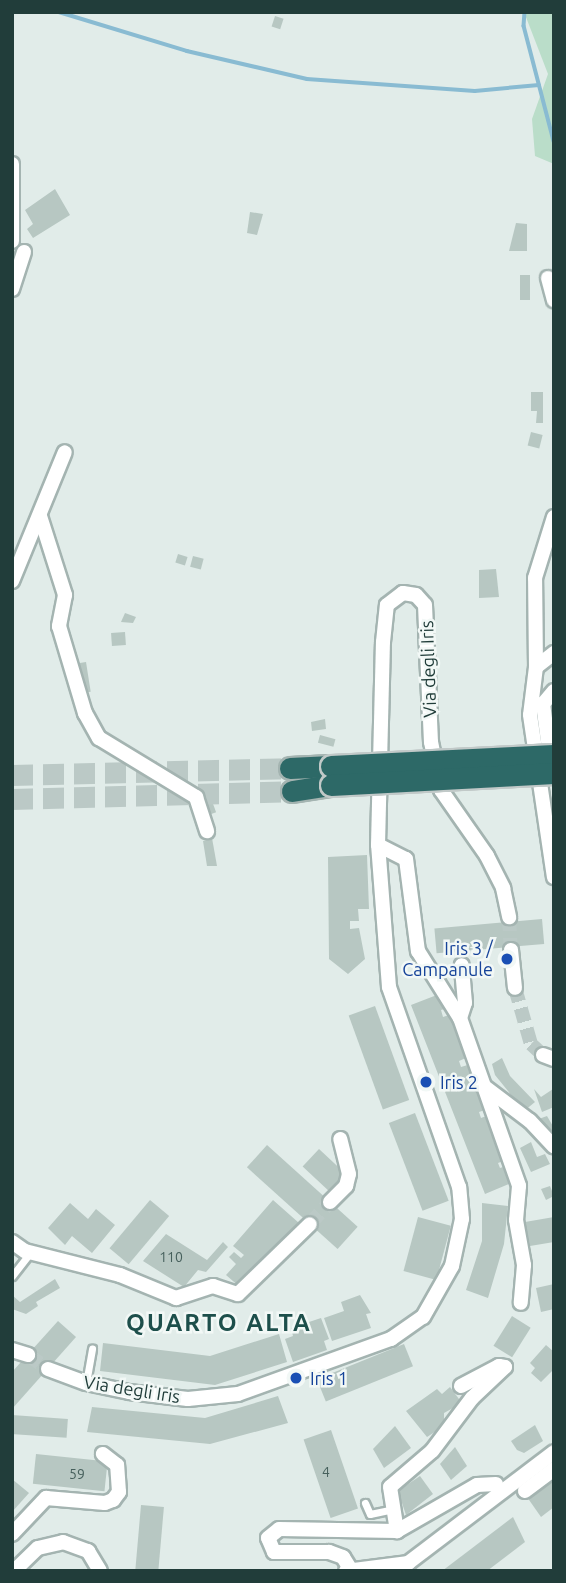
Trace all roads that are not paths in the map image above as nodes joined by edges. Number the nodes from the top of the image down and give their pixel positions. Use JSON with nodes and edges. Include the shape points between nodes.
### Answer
{"nodes":[{"id":1,"x":12,"y":164,"type":"edge"},
{"id":2,"x":12,"y":241,"type":"edge"},
{"id":3,"x":24,"y":252,"type":"dead end"},
{"id":4,"x":548,"y":278,"type":"dead end"},
{"id":5,"x":12,"y":289,"type":"edge"},
{"id":6,"x":554,"y":300,"type":"edge"},
{"id":7,"x":65,"y":452,"type":"dead end"},
{"id":8,"x":40,"y":516,"type":"junction"},
{"id":9,"x":554,"y":517,"type":"edge"},
{"id":10,"x":12,"y":581,"type":"edge"},
{"id":11,"x":554,"y":653,"type":"edge"},
{"id":12,"x":536,"y":667,"type":"junction"},
{"id":13,"x":554,"y":691,"type":"edge"},
{"id":14,"x":554,"y":755,"type":"edge"},
{"id":15,"x":290,"y":768,"type":"tunnel mouth"},
{"id":16,"x":554,"y":773,"type":"edge"},
{"id":17,"x":331,"y":776,"type":"junction"},
{"id":18,"x":554,"y":782,"type":"edge"},
{"id":19,"x":292,"y":791,"type":"tunnel mouth"},
{"id":20,"x":207,"y":831,"type":"dead end"},
{"id":21,"x":378,"y":845,"type":"junction"},
{"id":22,"x":554,"y":877,"type":"edge"},
{"id":23,"x":509,"y":918,"type":"tunnel mouth"},
{"id":24,"x":511,"y":950,"type":"tunnel mouth"},
{"id":25,"x":462,"y":965,"type":"dead end"},
{"id":26,"x":514,"y":988,"type":"tunnel mouth"},
{"id":27,"x":460,"y":1018,"type":"junction"},
{"id":28,"x":481,"y":1084,"type":"junction"},
{"id":29,"x":340,"y":1139,"type":"dead end"},
{"id":30,"x":554,"y":1147,"type":"edge"},
{"id":31,"x":330,"y":1202,"type":"tunnel mouth"},
{"id":32,"x":310,"y":1224,"type":"tunnel mouth"},
{"id":33,"x":12,"y":1242,"type":"edge"},
{"id":34,"x":31,"y":1252,"type":"junction"},
{"id":35,"x":12,"y":1276,"type":"edge"},
{"id":36,"x":521,"y":1303,"type":"dead end"},
{"id":37,"x":92,"y":1349,"type":"dead end"},
{"id":38,"x":12,"y":1350,"type":"edge"},
{"id":39,"x":28,"y":1355,"type":"tunnel mouth"},
{"id":40,"x":48,"y":1369,"type":"tunnel mouth"},
{"id":41,"x":86,"y":1383,"type":"junction"},
{"id":42,"x":461,"y":1386,"type":"dead end"},
{"id":43,"x":554,"y":1452,"type":"edge"},
{"id":44,"x":103,"y":1454,"type":"dead end"},
{"id":45,"x":554,"y":1469,"type":"edge"},
{"id":46,"x":496,"y":1484,"type":"dead end"},
{"id":47,"x":525,"y":1491,"type":"dead end"},
{"id":48,"x":365,"y":1503,"type":"dead end"},
{"id":49,"x":394,"y":1509,"type":"junction"},
{"id":50,"x":397,"y":1531,"type":"junction"},
{"id":51,"x":12,"y":1534,"type":"edge"},
{"id":52,"x":14,"y":1571,"type":"edge"},
{"id":53,"x":100,"y":1571,"type":"edge"},
{"id":54,"x":348,"y":1571,"type":"edge"}],
"edges":[{"from":1,"to":2,"type":"street"},
{"from":3,"to":5,"type":"street"},
{"from":4,"to":6,"type":"street"},
{"from":7,"to":8,"type":"street"},
{"from":8,"to":10,"type":"street"},
{"from":8,"to":20,"type":"street","via":[[65,595],[59,626],[85,713],[99,738],[196,797]]},
{"from":9,"to":12,"type":"street","via":[[535,578]]},
{"from":11,"to":12,"type":"street"},
{"from":12,"to":22,"type":"street","via":[[531,741]]},
{"from":13,"to":18,"type":"street","via":[[543,704],[543,720]]},
{"from":14,"to":17,"type":"highway","bridge":true},
{"from":15,"to":17,"type":"highway"},
{"from":16,"to":17,"type":"highway","bridge":true},
{"from":17,"to":19,"type":"highway"},
{"from":21,"to":23,"type":"street","name":"Via degli Iris","via":[[386,612],[391,599],[410,593],[422,599],[428,622],[431,742],[441,790],[487,856],[503,888]]},
{"from":21,"to":27,"type":"street","via":[[406,859],[418,951]]},
{"from":21,"to":41,"type":"street","name":"Via degli Iris","via":[[389,987],[459,1187],[463,1219],[452,1266],[437,1298],[423,1317],[391,1339],[238,1394],[188,1399]]},
{"from":24,"to":26,"type":"street"},
{"from":25,"to":27,"type":"street","via":[[465,1003]]},
{"from":27,"to":28,"type":"street"},
{"from":28,"to":30,"type":"street","via":[[530,1121]]},
{"from":28,"to":36,"type":"street","via":[[519,1186],[516,1220],[524,1265]]},
{"from":29,"to":31,"type":"street","via":[[349,1174],[346,1186]]},
{"from":32,"to":34,"type":"street","via":[[238,1294],[213,1286],[176,1298],[84,1262]]},
{"from":33,"to":34,"type":"street"},
{"from":34,"to":35,"type":"lane"},
{"from":37,"to":41,"type":"lane"},
{"from":38,"to":39,"type":"street"},
{"from":40,"to":41,"type":"street","name":"Via degli Iris"},
{"from":42,"to":49,"type":"street","via":[[505,1367],[472,1398],[432,1451],[391,1485]]},
{"from":43,"to":54,"type":"street","via":[[408,1563]]},
{"from":44,"to":51,"type":"street","via":[[117,1465],[119,1492],[113,1500],[46,1498]]},
{"from":45,"to":47,"type":"street"},
{"from":46,"to":50,"type":"street","via":[[477,1485]]},
{"from":48,"to":49,"type":"lane","via":[[370,1514]]},
{"from":49,"to":50,"type":"street"},
{"from":50,"to":54,"type":"street","via":[[279,1529],[268,1538],[274,1552],[330,1552],[343,1557]]},
{"from":52,"to":53,"type":"street","via":[[38,1548],[55,1542],[80,1546],[94,1557]]}]}
